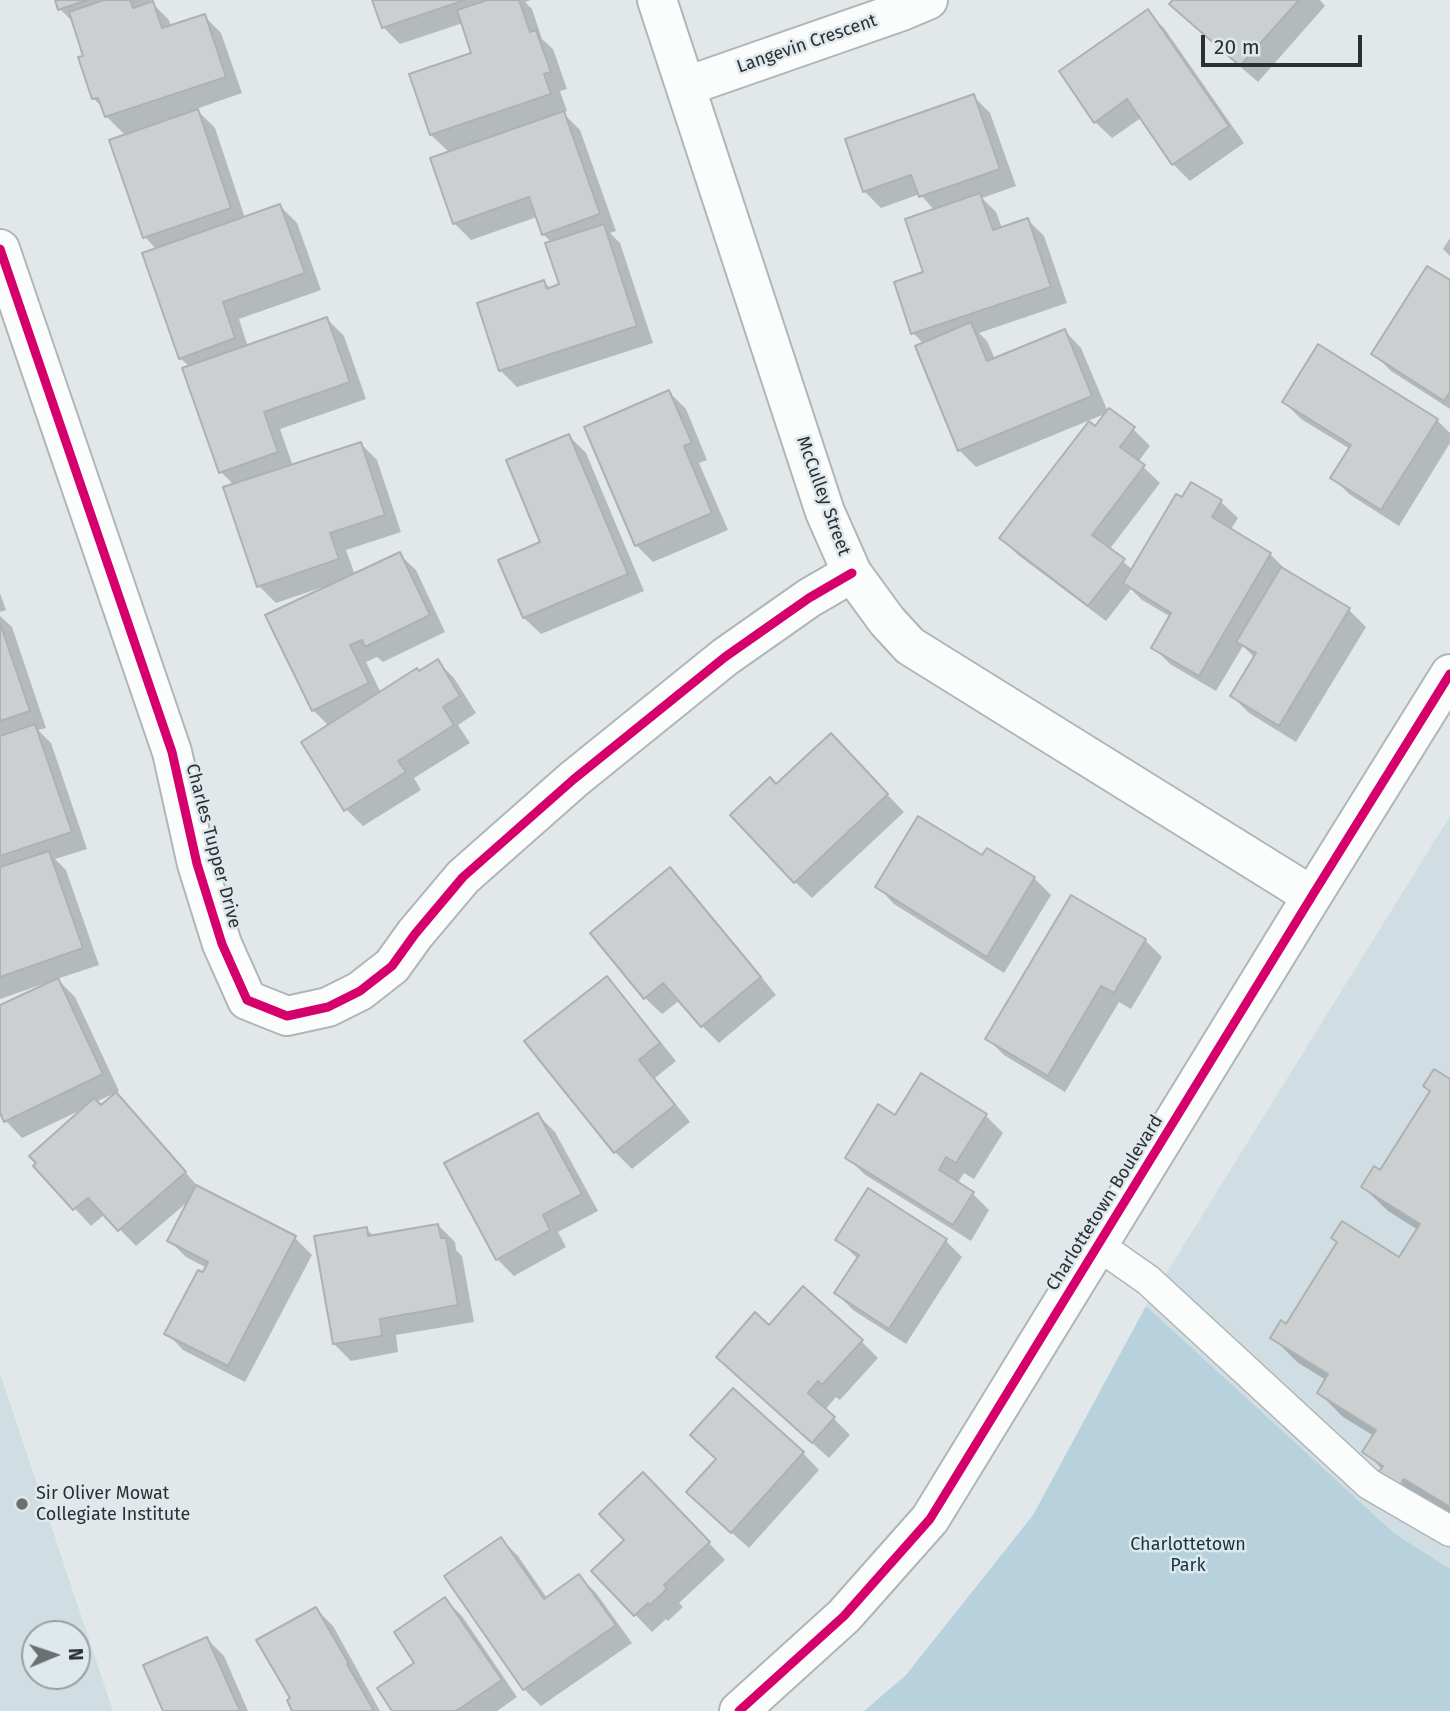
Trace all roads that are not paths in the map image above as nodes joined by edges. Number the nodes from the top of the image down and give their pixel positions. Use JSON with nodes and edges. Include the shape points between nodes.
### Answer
{"nodes":[{"id":1,"x":657,"y":0,"type":"edge"},
{"id":2,"x":928,"y":0,"type":"edge"},
{"id":3,"x":687,"y":86,"type":"junction"},
{"id":4,"x":0,"y":248,"type":"edge"},
{"id":5,"x":852,"y":573,"type":"junction"},
{"id":6,"x":1450,"y":674,"type":"edge"},
{"id":7,"x":1312,"y":896,"type":"junction"},
{"id":8,"x":1098,"y":1245,"type":"junction"},
{"id":9,"x":1450,"y":1531,"type":"edge"},
{"id":10,"x":739,"y":1711,"type":"edge"}],
"edges":[{"from":1,"to":3,"type":"street","name":"McCulley Street"},
{"from":2,"to":3,"type":"street","name":"Langevin Crescent"},
{"from":3,"to":5,"type":"street","name":"McCulley Street","via":[[825,512]]},
{"from":4,"to":5,"type":"street","name":"Charles Tupper Drive","via":[[172,752],[197,864],[222,944],[247,1000],[287,1016],[328,1007],[360,991],[392,966],[463,877],[574,779],[725,657]]},
{"from":5,"to":7,"type":"street","name":"McCulley Street","via":[[910,646]]},
{"from":6,"to":7,"type":"street","name":"Charlottetown Boulevard"},
{"from":7,"to":8,"type":"street","name":"Charlottetown Boulevard"},
{"from":8,"to":9,"type":"lane","via":[[1148,1280],[1369,1484]]},
{"from":8,"to":10,"type":"street","name":"Charlottetown Boulevard","via":[[930,1518],[845,1616]]}]}
